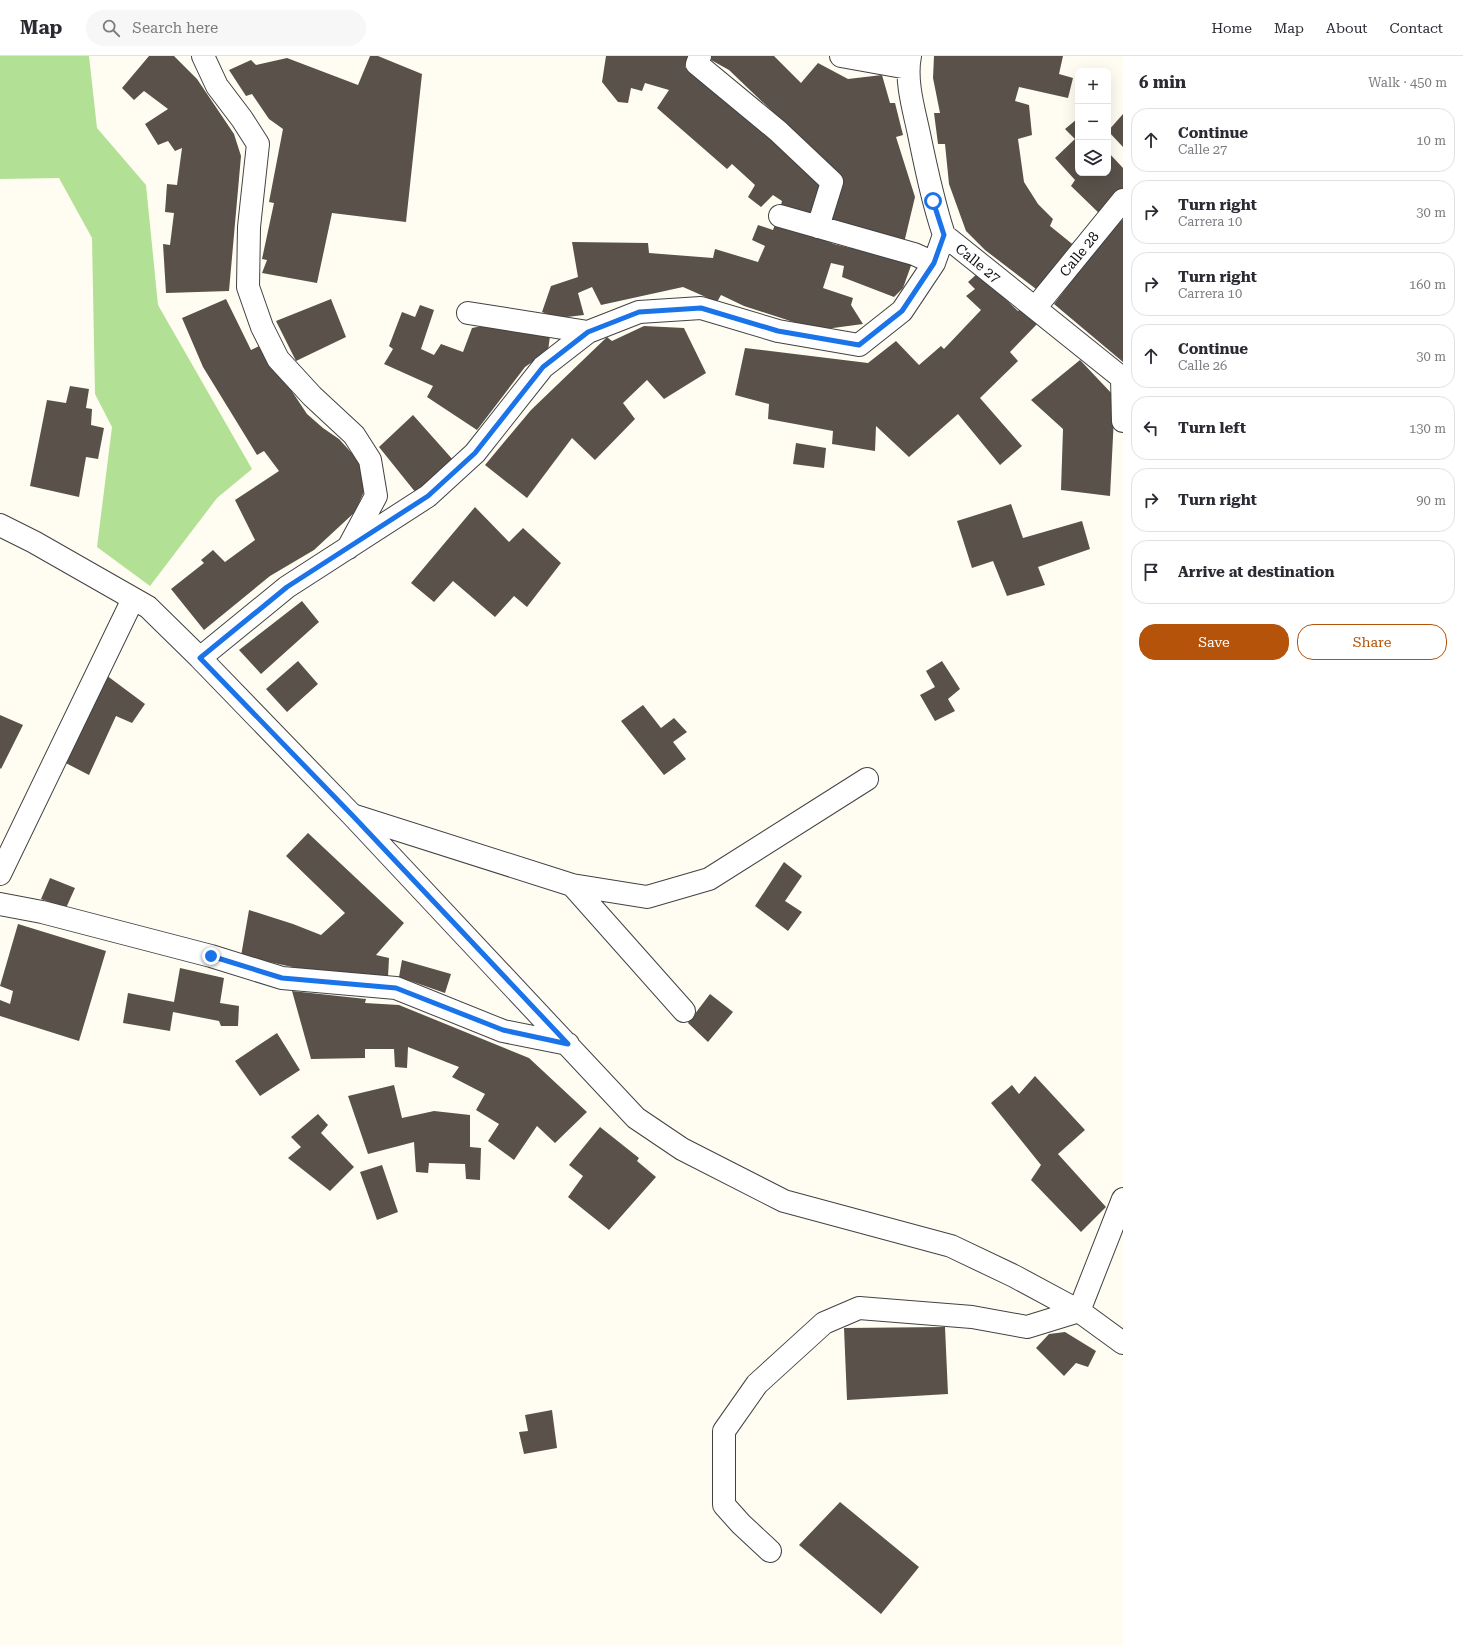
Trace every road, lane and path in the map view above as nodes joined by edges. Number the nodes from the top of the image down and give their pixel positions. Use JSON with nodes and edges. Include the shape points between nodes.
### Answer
{"nodes":[{"id":1,"x":700,"y":56,"type":"edge"},
{"id":2,"x":841,"y":56,"type":"edge"},
{"id":3,"x":204,"y":57,"type":"edge"},
{"id":4,"x":909,"y":62,"type":"edge"},
{"id":5,"x":1123,"y":200,"type":"edge"},
{"id":6,"x":780,"y":216,"type":"dead end"},
{"id":7,"x":818,"y":228,"type":"junction"},
{"id":8,"x":944,"y":235,"type":"junction"},
{"id":9,"x":934,"y":263,"type":"junction"},
{"id":10,"x":1035,"y":308,"type":"junction"},
{"id":11,"x":468,"y":313,"type":"dead end"},
{"id":12,"x":588,"y":332,"type":"junction"},
{"id":13,"x":1123,"y":421,"type":"edge"},
{"id":14,"x":0,"y":525,"type":"edge"},
{"id":15,"x":347,"y":550,"type":"junction"},
{"id":16,"x":133,"y":599,"type":"junction"},
{"id":17,"x":200,"y":658,"type":"junction"},
{"id":18,"x":867,"y":779,"type":"dead end"},
{"id":19,"x":353,"y":816,"type":"junction"},
{"id":20,"x":0,"y":874,"type":"edge"},
{"id":21,"x":572,"y":885,"type":"junction"},
{"id":22,"x":0,"y":904,"type":"edge"},
{"id":23,"x":684,"y":1011,"type":"dead end"},
{"id":24,"x":568,"y":1044,"type":"junction"},
{"id":25,"x":1123,"y":1199,"type":"edge"},
{"id":26,"x":1079,"y":1311,"type":"junction"},
{"id":27,"x":1123,"y":1343,"type":"edge"},
{"id":28,"x":770,"y":1551,"type":"dead end"}],
"edges":[{"from":1,"to":7,"type":"street","via":[[697,64],[778,131],[832,182]]},
{"from":2,"to":4,"type":"street"},
{"from":3,"to":15,"type":"street","via":[[217,86],[258,144],[249,227],[248,287],[262,327],[278,359],[354,436],[370,460],[376,496]]},
{"from":4,"to":8,"type":"street","name":"Calle 27","via":[[914,112],[933,201]]},
{"from":5,"to":10,"type":"street","name":"Calle 28"},
{"from":6,"to":7,"type":"street"},
{"from":7,"to":9,"type":"street","via":[[914,254]]},
{"from":8,"to":9,"type":"street"},
{"from":8,"to":10,"type":"street","name":"Calle 27"},
{"from":9,"to":12,"type":"street","via":[[902,311],[859,345],[778,331],[701,308],[639,312]]},
{"from":10,"to":13,"type":"street","name":"Calle 27","via":[[1122,378]]},
{"from":11,"to":12,"type":"street"},
{"from":12,"to":15,"type":"street","via":[[543,367],[475,453],[428,496]]},
{"from":14,"to":16,"type":"street"},
{"from":15,"to":17,"type":"street","via":[[287,587]]},
{"from":16,"to":17,"type":"street","via":[[148,607]]},
{"from":16,"to":20,"type":"street"},
{"from":17,"to":19,"type":"street"},
{"from":18,"to":21,"type":"street","via":[[709,879],[646,897]]},
{"from":19,"to":21,"type":"street"},
{"from":19,"to":24,"type":"street"},
{"from":21,"to":23,"type":"street"},
{"from":22,"to":24,"type":"street","via":[[42,912],[211,956],[282,978],[396,988],[503,1030]]},
{"from":24,"to":26,"type":"street","via":[[636,1118],[682,1149],[735,1177],[784,1202],[951,1246]]},
{"from":25,"to":26,"type":"street"},
{"from":26,"to":27,"type":"street"},
{"from":26,"to":28,"type":"street","via":[[1027,1327],[972,1317],[859,1308],[824,1323],[756,1384],[724,1431],[724,1505]]}]}
